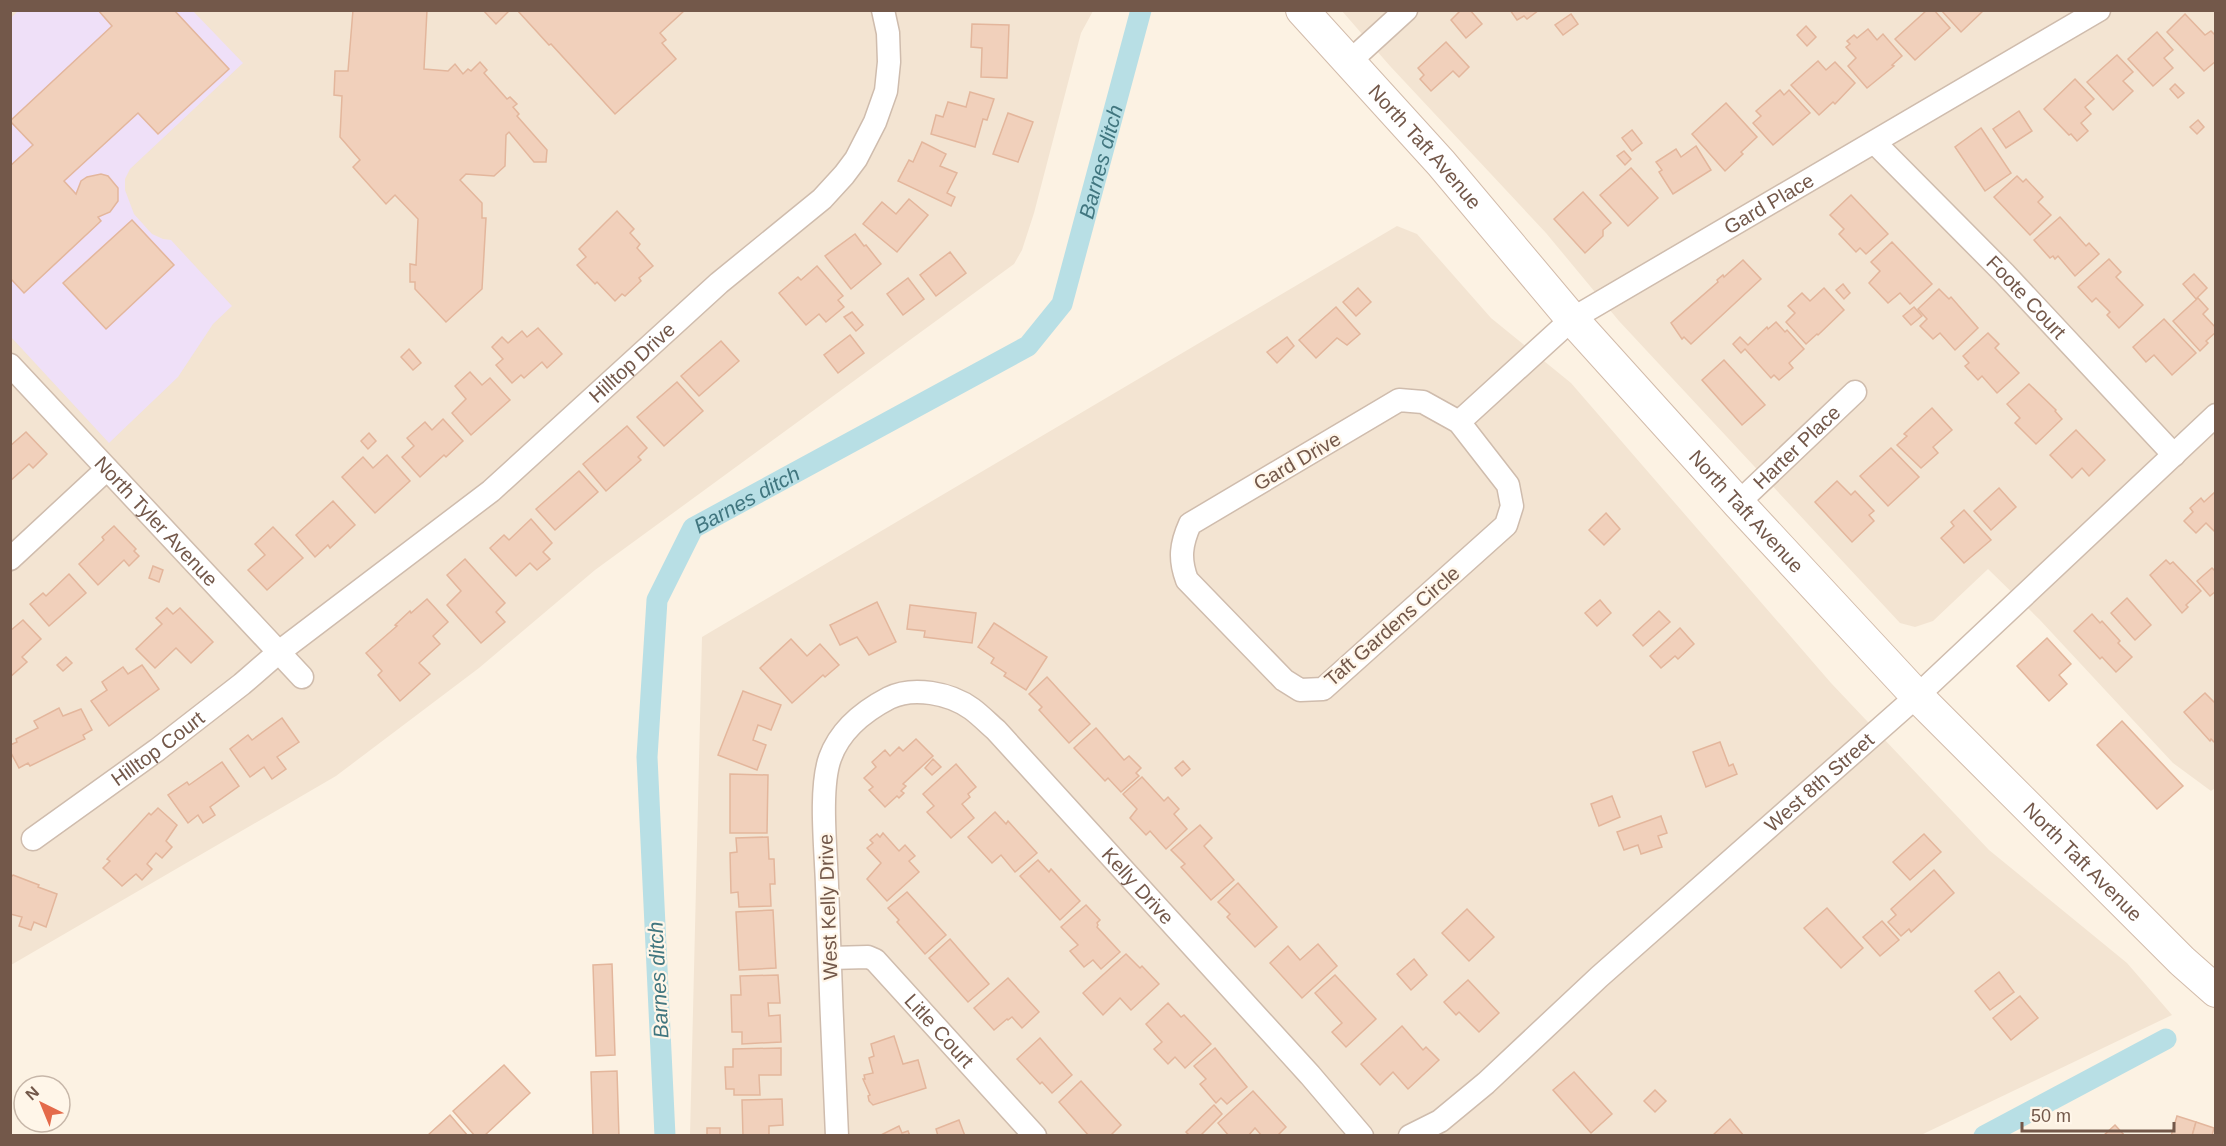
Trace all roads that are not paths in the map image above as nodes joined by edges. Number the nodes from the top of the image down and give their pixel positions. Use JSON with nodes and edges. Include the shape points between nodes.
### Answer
{"nodes":[{"id":1,"x":883,"y":10,"type":"edge"},
{"id":2,"x":1302,"y":10,"type":"edge"},
{"id":3,"x":1406,"y":10,"type":"edge"},
{"id":4,"x":2099,"y":10,"type":"edge"},
{"id":5,"x":1348,"y":63,"type":"junction"},
{"id":6,"x":1875,"y":143,"type":"junction"},
{"id":7,"x":1572,"y":319,"type":"junction"},
{"id":8,"x":10,"y":365,"type":"edge"},
{"id":9,"x":1855,"y":392,"type":"dead end"},
{"id":10,"x":2216,"y":416,"type":"edge"},
{"id":11,"x":1458,"y":422,"type":"junction"},
{"id":12,"x":2174,"y":455,"type":"junction"},
{"id":13,"x":107,"y":469,"type":"junction"},
{"id":14,"x":1738,"y":503,"type":"junction"},
{"id":15,"x":10,"y":559,"type":"edge"},
{"id":16,"x":1187,"y":580,"type":"joint"},
{"id":17,"x":279,"y":652,"type":"junction"},
{"id":18,"x":302,"y":677,"type":"dead end"},
{"id":19,"x":1917,"y":696,"type":"junction"},
{"id":20,"x":883,"y":701,"type":"joint"},
{"id":21,"x":33,"y":839,"type":"dead end"},
{"id":22,"x":830,"y":958,"type":"junction"},
{"id":23,"x":2216,"y":991,"type":"edge"},
{"id":24,"x":837,"y":1136,"type":"edge"},
{"id":25,"x":1035,"y":1136,"type":"edge"},
{"id":26,"x":1362,"y":1136,"type":"edge"},
{"id":27,"x":1410,"y":1136,"type":"edge"}],
"edges":[{"from":1,"to":17,"type":"street","name":"Hilltop Drive","via":[[888,33],[886,91],[856,159],[822,199],[719,284],[491,491]]},
{"from":2,"to":5,"type":"main road","name":"North Taft Avenue"},
{"from":3,"to":5,"type":"street"},
{"from":4,"to":6,"type":"street","name":"Gard Place"},
{"from":5,"to":7,"type":"main road","name":"North Taft Avenue","via":[[1441,163]]},
{"from":6,"to":7,"type":"street","name":"Gard Place"},
{"from":6,"to":12,"type":"street","name":"Foote Court","via":[[2004,273]]},
{"from":7,"to":11,"type":"street","name":"Gard Place"},
{"from":7,"to":14,"type":"main road","name":"North Taft Avenue"},
{"from":8,"to":13,"type":"street","name":"North Tyler Avenue"},
{"from":9,"to":14,"type":"street","name":"Harter Place"},
{"from":10,"to":12,"type":"street","name":"West 8th Street"},
{"from":11,"to":16,"type":"street","name":"Gard Drive","via":[[1422,402],[1399,400],[1190,524],[1182,543],[1181,565]]},
{"from":11,"to":16,"type":"street","name":"Taft Gardens Circle","via":[[1508,485],[1512,506],[1506,525],[1323,689],[1299,690],[1284,680]]},
{"from":12,"to":19,"type":"street","name":"West 8th Street"},
{"from":13,"to":15,"type":"street"},
{"from":13,"to":17,"type":"street","name":"North Tyler Avenue"},
{"from":14,"to":19,"type":"main road","name":"North Taft Avenue"},
{"from":17,"to":18,"type":"street","name":"North Tyler Avenue"},
{"from":17,"to":21,"type":"street","name":"Hilltop Court","via":[[157,750]]},
{"from":19,"to":23,"type":"main road","name":"North Taft Avenue"},
{"from":19,"to":27,"type":"street","name":"West 8th Street","via":[[1599,977],[1486,1083],[1440,1121]]},
{"from":20,"to":22,"type":"street","name":"West Kelly Drive","via":[[850,726],[836,744],[826,772]]},
{"from":20,"to":26,"type":"street","name":"Kelly Drive","via":[[906,693],[945,696],[970,707],[996,730]]},
{"from":22,"to":24,"type":"street","name":"West Kelly Drive"},
{"from":22,"to":25,"type":"street","name":"Litle Court","via":[[875,960]]}]}
